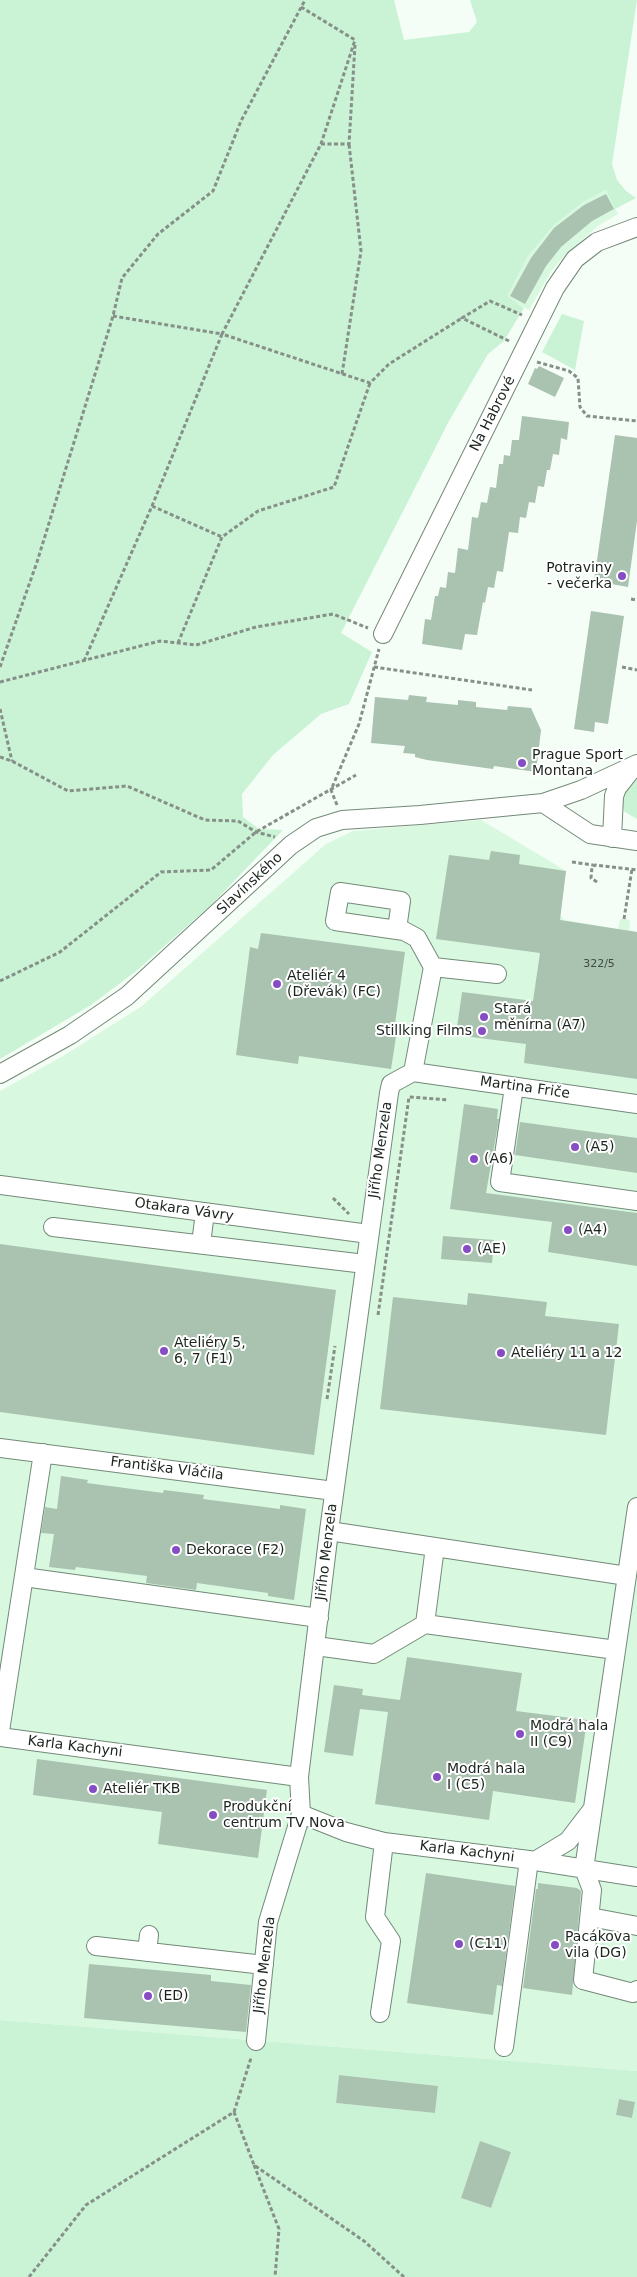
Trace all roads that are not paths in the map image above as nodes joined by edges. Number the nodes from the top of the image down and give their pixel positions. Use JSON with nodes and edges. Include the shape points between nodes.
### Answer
{"nodes":[{"id":1,"x":637,"y":228,"type":"edge"},
{"id":2,"x":383,"y":634,"type":"road end"},
{"id":3,"x":636,"y":763,"type":"edge"},
{"id":4,"x":543,"y":803,"type":"junction"},
{"id":5,"x":612,"y":838,"type":"junction"},
{"id":6,"x":637,"y":842,"type":"edge"},
{"id":7,"x":397,"y":929,"type":"dead end"},
{"id":8,"x":433,"y":967,"type":"junction"},
{"id":9,"x":497,"y":974,"type":"dead end"},
{"id":10,"x":413,"y":1072,"type":"junction"},
{"id":11,"x":0,"y":1074,"type":"edge"},
{"id":12,"x":514,"y":1087,"type":"junction"},
{"id":13,"x":637,"y":1104,"type":"edge"},
{"id":14,"x":0,"y":1185,"type":"edge"},
{"id":15,"x":637,"y":1201,"type":"edge"},
{"id":16,"x":205,"y":1212,"type":"junction"},
{"id":17,"x":53,"y":1226,"type":"dead end"},
{"id":18,"x":369,"y":1234,"type":"junction"},
{"id":19,"x":201,"y":1244,"type":"junction"},
{"id":20,"x":365,"y":1264,"type":"junction"},
{"id":21,"x":0,"y":1448,"type":"edge"},
{"id":22,"x":43,"y":1453,"type":"junction"},
{"id":23,"x":334,"y":1491,"type":"junction"},
{"id":24,"x":637,"y":1507,"type":"edge"},
{"id":25,"x":329,"y":1531,"type":"junction"},
{"id":26,"x":435,"y":1547,"type":"junction"},
{"id":27,"x":627,"y":1576,"type":"junction"},
{"id":28,"x":24,"y":1577,"type":"junction"},
{"id":29,"x":319,"y":1618,"type":"junction"},
{"id":30,"x":425,"y":1624,"type":"junction"},
{"id":31,"x":316,"y":1646,"type":"junction"},
{"id":32,"x":616,"y":1650,"type":"junction"},
{"id":33,"x":0,"y":1731,"type":"edge"},
{"id":34,"x":0,"y":1737,"type":"edge"},
{"id":35,"x":299,"y":1777,"type":"junction"},
{"id":36,"x":593,"y":1808,"type":"junction"},
{"id":37,"x":301,"y":1814,"type":"junction"},
{"id":38,"x":384,"y":1842,"type":"junction"},
{"id":39,"x":532,"y":1861,"type":"junction"},
{"id":40,"x":584,"y":1869,"type":"junction"},
{"id":41,"x":637,"y":1877,"type":"edge"},
{"id":42,"x":590,"y":1917,"type":"junction"},
{"id":43,"x":637,"y":1926,"type":"edge"},
{"id":44,"x":96,"y":1946,"type":"dead end"},
{"id":45,"x":264,"y":1965,"type":"junction"},
{"id":46,"x":637,"y":1990,"type":"edge"},
{"id":47,"x":380,"y":2013,"type":"dead end"},
{"id":48,"x":256,"y":2041,"type":"road end"},
{"id":49,"x":504,"y":2048,"type":"dead end"}],
"edges":[{"from":1,"to":2,"type":"street","name":"Na Habrové","via":[[597,242],[575,259],[555,288]]},
{"from":3,"to":4,"type":"street","name":"Slavínského","via":[[581,790]]},
{"from":3,"to":5,"type":"street","via":[[616,788]]},
{"from":4,"to":5,"type":"street","via":[[590,834]]},
{"from":4,"to":11,"type":"street","name":"Slavínského","via":[[342,820],[316,828],[292,845],[127,996],[70,1035]]},
{"from":5,"to":6,"type":"street"},
{"from":7,"to":8,"type":"street","via":[[417,938]]},
{"from":8,"to":9,"type":"street"},
{"from":8,"to":10,"type":"street"},
{"from":10,"to":12,"type":"street","name":"Martina Friče"},
{"from":10,"to":18,"type":"street","name":"Jiřího Menzela","via":[[391,1084]]},
{"from":12,"to":13,"type":"street","name":"Martina Friče"},
{"from":12,"to":15,"type":"street","via":[[500,1182]]},
{"from":14,"to":16,"type":"street","name":"Otakara Vávry"},
{"from":16,"to":18,"type":"street","name":"Otakara Vávry"},
{"from":16,"to":19,"type":"street"},
{"from":17,"to":19,"type":"street"},
{"from":18,"to":20,"type":"street","name":"Jiřího Menzela"},
{"from":19,"to":20,"type":"street"},
{"from":20,"to":23,"type":"street","name":"Jiřího Menzela"},
{"from":21,"to":22,"type":"street","name":"Františka Vláčila"},
{"from":22,"to":23,"type":"street","name":"Františka Vláčila"},
{"from":22,"to":28,"type":"street"},
{"from":23,"to":25,"type":"street","name":"Jiřího Menzela"},
{"from":24,"to":27,"type":"street"},
{"from":25,"to":26,"type":"street"},
{"from":25,"to":29,"type":"street","name":"Jiřího Menzela"},
{"from":26,"to":27,"type":"street"},
{"from":26,"to":30,"type":"street"},
{"from":27,"to":32,"type":"street"},
{"from":28,"to":29,"type":"street"},
{"from":28,"to":33,"type":"street"},
{"from":29,"to":31,"type":"street","name":"Jiřího Menzela"},
{"from":30,"to":31,"type":"street","via":[[374,1654]]},
{"from":30,"to":32,"type":"street"},
{"from":31,"to":35,"type":"street","name":"Jiřího Menzela"},
{"from":32,"to":36,"type":"street"},
{"from":34,"to":35,"type":"street","name":"Karla Kachyni"},
{"from":35,"to":37,"type":"street","name":"Jiřího Menzela"},
{"from":36,"to":39,"type":"street","via":[[568,1841]]},
{"from":36,"to":40,"type":"street"},
{"from":37,"to":38,"type":"street","name":"Karla Kachyni","via":[[346,1832]]},
{"from":37,"to":45,"type":"street","name":"Jiřího Menzela","via":[[265,1921]]},
{"from":38,"to":39,"type":"street","name":"Karla Kachyni"},
{"from":38,"to":47,"type":"street","via":[[375,1917],[391,1941]]},
{"from":39,"to":40,"type":"street","name":"Karla Kachyni"},
{"from":39,"to":49,"type":"street"},
{"from":40,"to":41,"type":"street","name":"Karla Kachyni"},
{"from":40,"to":42,"type":"street","via":[[592,1890]]},
{"from":42,"to":43,"type":"street"},
{"from":42,"to":46,"type":"street","via":[[583,1980],[633,1993]]},
{"from":44,"to":45,"type":"street","via":[[148,1944]]},
{"from":45,"to":48,"type":"street","name":"Jiřího Menzela"}]}
